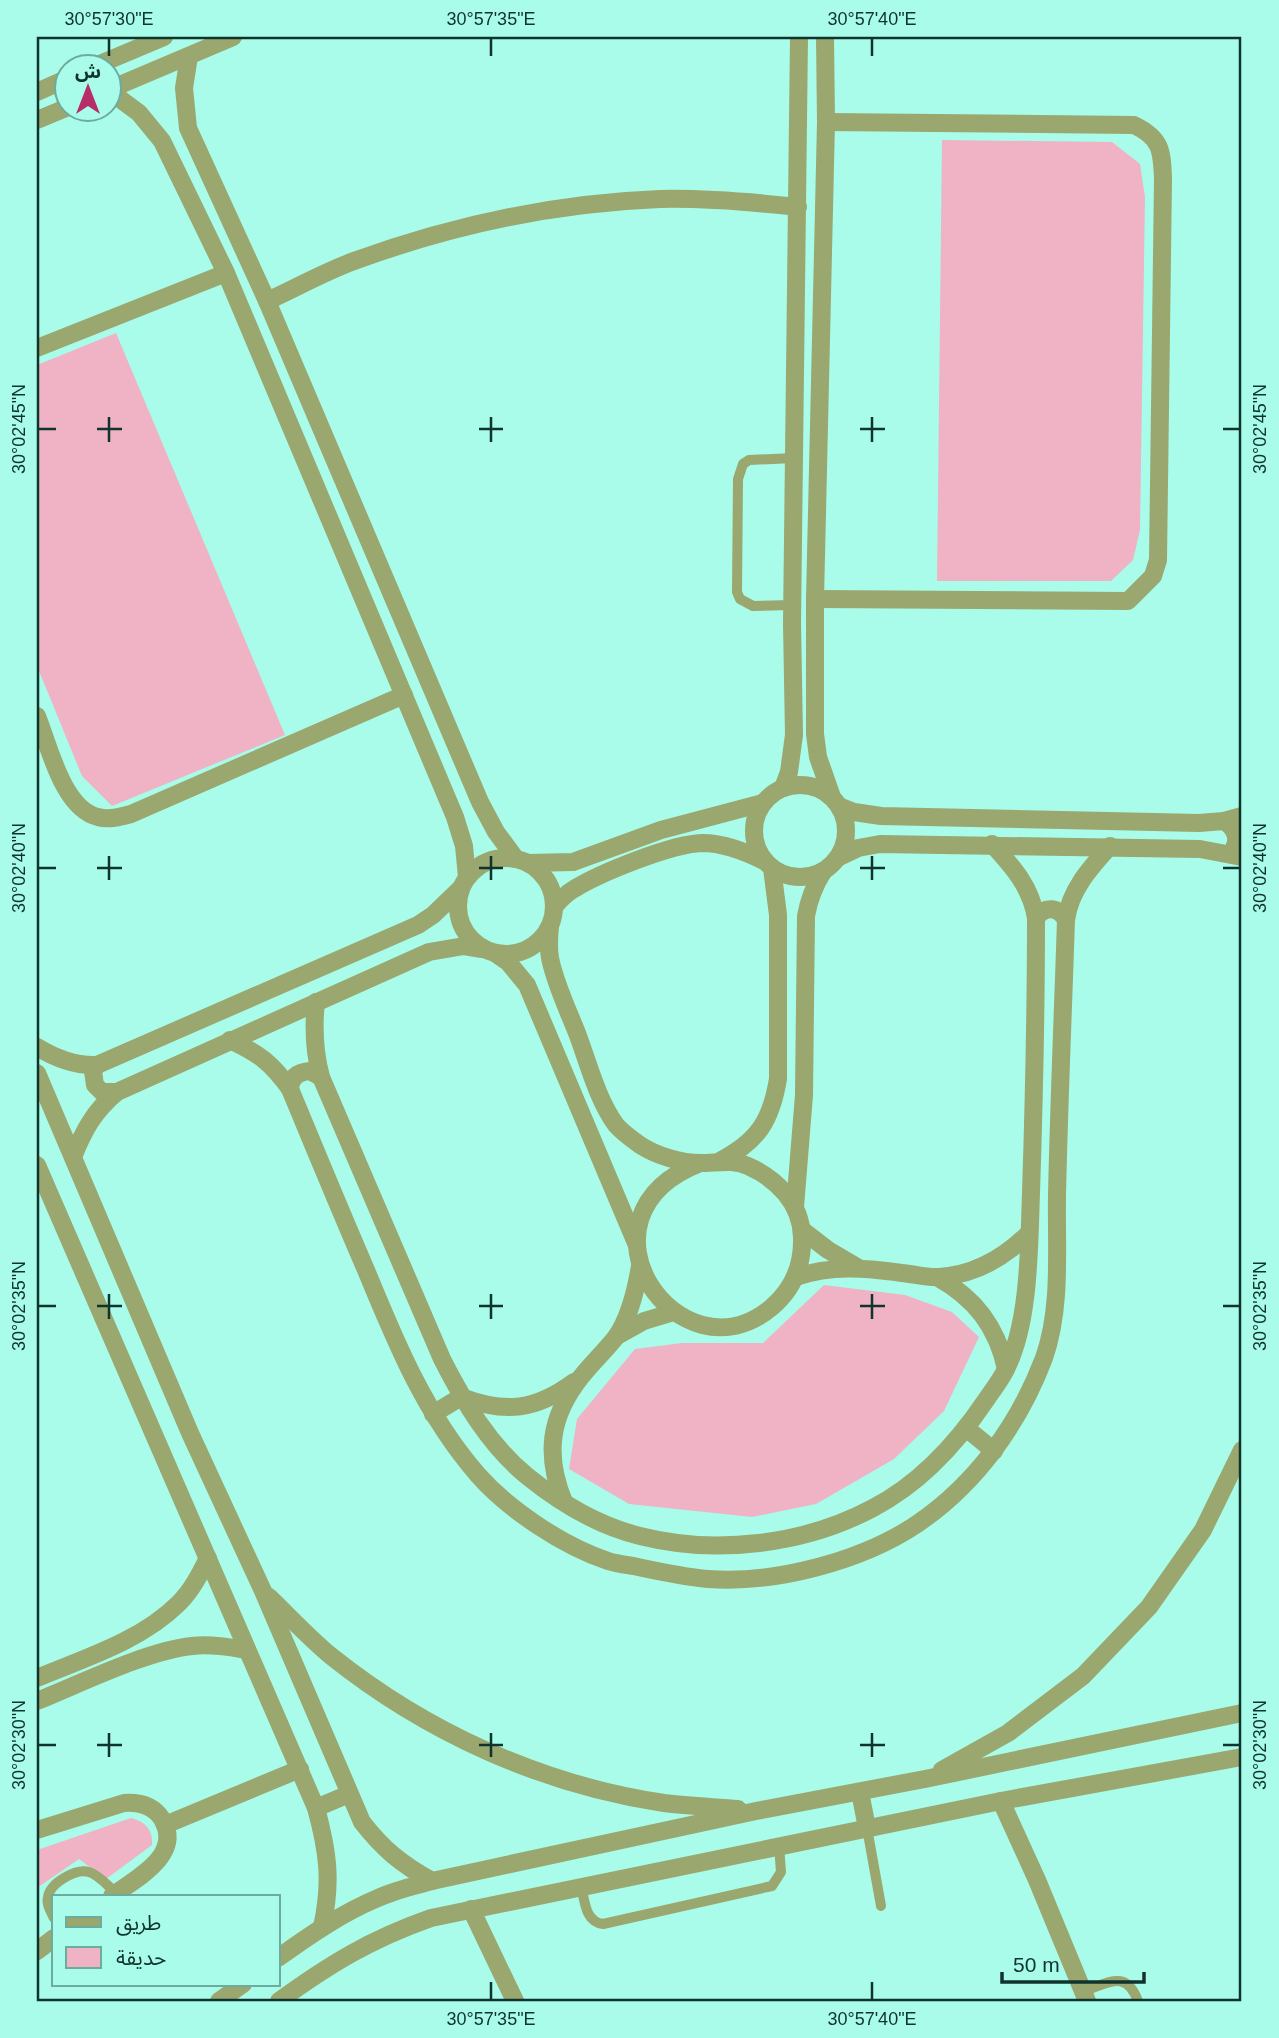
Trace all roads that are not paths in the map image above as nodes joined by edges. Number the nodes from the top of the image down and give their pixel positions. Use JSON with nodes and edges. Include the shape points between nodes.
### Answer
{"nodes":[{"id":1,"x":164,"y":37,"type":"edge"},
{"id":2,"x":233,"y":37,"type":"edge"},
{"id":3,"x":799,"y":37,"type":"edge"},
{"id":4,"x":825,"y":37,"type":"edge"},
{"id":5,"x":142,"y":41,"type":"edge"},
{"id":6,"x":121,"y":52,"type":"edge"},
{"id":7,"x":189,"y":56,"type":"junction"},
{"id":8,"x":122,"y":84,"type":"edge"},
{"id":9,"x":122,"y":100,"type":"edge"},
{"id":10,"x":186,"y":119,"type":"junction"},
{"id":11,"x":826,"y":122,"type":"junction"},
{"id":12,"x":156,"y":132,"type":"junction"},
{"id":13,"x":798,"y":207,"type":"junction"},
{"id":14,"x":226,"y":273,"type":"junction"},
{"id":15,"x":797,"y":281,"type":"junction"},
{"id":16,"x":820,"y":283,"type":"junction"},
{"id":17,"x":267,"y":301,"type":"junction"},
{"id":18,"x":37,"y":348,"type":"edge"},
{"id":19,"x":299,"y":376,"type":"junction"},
{"id":20,"x":274,"y":386,"type":"junction"},
{"id":21,"x":794,"y":458,"type":"junction"},
{"id":22,"x":815,"y":599,"type":"junction"},
{"id":23,"x":792,"y":605,"type":"junction"},
{"id":24,"x":404,"y":695,"type":"junction"},
{"id":25,"x":37,"y":716,"type":"edge"},
{"id":26,"x":793,"y":742,"type":"junction"},
{"id":27,"x":816,"y":743,"type":"junction"},
{"id":28,"x":783,"y":788,"type":"junction"},
{"id":29,"x":836,"y":801,"type":"junction"},
{"id":30,"x":763,"y":803,"type":"junction"},
{"id":31,"x":881,"y":816,"type":"junction"},
{"id":32,"x":1242,"y":816,"type":"edge"},
{"id":33,"x":1224,"y":821,"type":"junction"},
{"id":34,"x":880,"y":844,"type":"junction"},
{"id":35,"x":992,"y":844,"type":"junction"},
{"id":36,"x":1111,"y":846,"type":"junction"},
{"id":37,"x":1237,"y":855,"type":"edge"},
{"id":38,"x":839,"y":857,"type":"junction"},
{"id":39,"x":522,"y":861,"type":"junction"},
{"id":40,"x":768,"y":865,"type":"junction"},
{"id":41,"x":824,"y":872,"type":"junction"},
{"id":42,"x":463,"y":883,"type":"junction"},
{"id":43,"x":554,"y":908,"type":"junction"},
{"id":44,"x":1036,"y":918,"type":"junction"},
{"id":45,"x":1066,"y":920,"type":"junction"},
{"id":46,"x":550,"y":926,"type":"junction"},
{"id":47,"x":489,"y":951,"type":"junction"},
{"id":48,"x":316,"y":1003,"type":"junction"},
{"id":49,"x":230,"y":1040,"type":"junction"},
{"id":50,"x":37,"y":1047,"type":"edge"},
{"id":51,"x":97,"y":1065,"type":"junction"},
{"id":52,"x":37,"y":1073,"type":"edge"},
{"id":53,"x":321,"y":1077,"type":"junction"},
{"id":54,"x":290,"y":1089,"type":"junction"},
{"id":55,"x":117,"y":1092,"type":"junction"},
{"id":56,"x":1032,"y":1156,"type":"junction"},
{"id":57,"x":73,"y":1157,"type":"junction"},
{"id":58,"x":1058,"y":1157,"type":"junction"},
{"id":59,"x":720,"y":1161,"type":"junction"},
{"id":60,"x":700,"y":1163,"type":"junction"},
{"id":61,"x":37,"y":1165,"type":"edge"},
{"id":62,"x":795,"y":1207,"type":"junction"},
{"id":63,"x":802,"y":1230,"type":"junction"},
{"id":64,"x":1029,"y":1233,"type":"junction"},
{"id":65,"x":637,"y":1247,"type":"junction"},
{"id":66,"x":640,"y":1266,"type":"junction"},
{"id":67,"x":857,"y":1267,"type":"junction"},
{"id":68,"x":796,"y":1277,"type":"junction"},
{"id":69,"x":937,"y":1277,"type":"junction"},
{"id":70,"x":674,"y":1312,"type":"junction"},
{"id":71,"x":617,"y":1336,"type":"junction"},
{"id":72,"x":1006,"y":1371,"type":"junction"},
{"id":73,"x":580,"y":1378,"type":"junction"},
{"id":74,"x":461,"y":1397,"type":"junction"},
{"id":75,"x":433,"y":1415,"type":"junction"},
{"id":76,"x":966,"y":1428,"type":"junction"},
{"id":77,"x":190,"y":1433,"type":"junction"},
{"id":78,"x":160,"y":1446,"type":"junction"},
{"id":79,"x":1242,"y":1450,"type":"edge"},
{"id":80,"x":994,"y":1451,"type":"junction"},
{"id":81,"x":564,"y":1502,"type":"junction"},
{"id":82,"x":208,"y":1558,"type":"junction"},
{"id":83,"x":263,"y":1591,"type":"junction"},
{"id":84,"x":133,"y":1634,"type":"junction"},
{"id":85,"x":247,"y":1650,"type":"junction"},
{"id":86,"x":142,"y":1660,"type":"junction"},
{"id":87,"x":37,"y":1678,"type":"edge"},
{"id":88,"x":37,"y":1700,"type":"edge"},
{"id":89,"x":1242,"y":1713,"type":"edge"},
{"id":90,"x":1242,"y":1757,"type":"edge"},
{"id":91,"x":300,"y":1769,"type":"junction"},
{"id":92,"x":925,"y":1779,"type":"junction"},
{"id":93,"x":860,"y":1792,"type":"junction"},
{"id":94,"x":349,"y":1794,"type":"junction"},
{"id":95,"x":1001,"y":1801,"type":"junction"},
{"id":96,"x":316,"y":1808,"type":"junction"},
{"id":97,"x":756,"y":1811,"type":"junction"},
{"id":98,"x":165,"y":1825,"type":"junction"},
{"id":99,"x":867,"y":1828,"type":"junction"},
{"id":100,"x":37,"y":1830,"type":"edge"},
{"id":101,"x":779,"y":1846,"type":"junction"},
{"id":102,"x":432,"y":1881,"type":"junction"},
{"id":103,"x":582,"y":1886,"type":"junction"},
{"id":104,"x":114,"y":1895,"type":"edge"},
{"id":105,"x":881,"y":1906,"type":"dead end"},
{"id":106,"x":471,"y":1909,"type":"junction"},
{"id":107,"x":52,"y":1913,"type":"edge"},
{"id":108,"x":322,"y":1927,"type":"junction"},
{"id":109,"x":52,"y":1940,"type":"edge"},
{"id":110,"x":37,"y":1951,"type":"edge"},
{"id":111,"x":280,"y":1957,"type":"edge"},
{"id":112,"x":240,"y":1986,"type":"edge"},
{"id":113,"x":1086,"y":1996,"type":"edge"},
{"id":114,"x":223,"y":2000,"type":"edge"},
{"id":115,"x":279,"y":2001,"type":"edge"},
{"id":116,"x":515,"y":2001,"type":"edge"},
{"id":117,"x":1138,"y":2001,"type":"edge"}],
"edges":[{"from":1,"to":5,"type":"street"},
{"from":2,"to":7,"type":"street"},
{"from":3,"to":13,"type":"street"},
{"from":4,"to":11,"type":"street"},
{"from":5,"to":6,"type":"street"},
{"from":7,"to":8,"type":"street"},
{"from":7,"to":10,"type":"street"},
{"from":9,"to":12,"type":"street"},
{"from":10,"to":12,"type":"street"},
{"from":10,"to":17,"type":"street"},
{"from":11,"to":16,"type":"street"},
{"from":11,"to":22,"type":"street","via":[[1134,125],[1150,133],[1159,146],[1163,178],[1158,560],[1153,576],[1128,601]]},
{"from":12,"to":14,"type":"street"},
{"from":13,"to":15,"type":"street"},
{"from":13,"to":17,"type":"street","via":[[662,199],[536,211],[442,231],[351,262]]},
{"from":14,"to":18,"type":"street"},
{"from":14,"to":20,"type":"street"},
{"from":15,"to":16,"type":"street"},
{"from":15,"to":21,"type":"street"},
{"from":16,"to":22,"type":"street"},
{"from":17,"to":19,"type":"street"},
{"from":19,"to":20,"type":"street"},
{"from":19,"to":39,"type":"street","via":[[480,802],[496,832]]},
{"from":20,"to":24,"type":"street"},
{"from":21,"to":23,"type":"street"},
{"from":21,"to":23,"type":"lane","via":[[749,460],[738,479],[737,592],[753,606]]},
{"from":22,"to":27,"type":"street"},
{"from":23,"to":26,"type":"street"},
{"from":24,"to":25,"type":"street","via":[[115,818],[85,813],[75,802],[64,786]]},
{"from":24,"to":42,"type":"street","via":[[461,831]]},
{"from":26,"to":27,"type":"street"},
{"from":26,"to":28,"type":"street"},
{"from":27,"to":29,"type":"street","via":[[823,775]]},
{"from":28,"to":29,"type":"street","via":[[817,788]]},
{"from":28,"to":30,"type":"street"},
{"from":29,"to":31,"type":"street","via":[[854,811]]},
{"from":29,"to":38,"type":"street","via":[[846,826]]},
{"from":30,"to":39,"type":"street","via":[[695,820],[573,862]]},
{"from":30,"to":40,"type":"street","via":[[753,832]]},
{"from":31,"to":33,"type":"street"},
{"from":31,"to":34,"type":"street"},
{"from":32,"to":33,"type":"street"},
{"from":33,"to":37,"type":"street","via":[[1237,835]]},
{"from":34,"to":35,"type":"street"},
{"from":34,"to":38,"type":"street"},
{"from":35,"to":36,"type":"street"},
{"from":35,"to":44,"type":"street","via":[[1026,887]]},
{"from":36,"to":37,"type":"street"},
{"from":36,"to":45,"type":"street","via":[[1077,888]]},
{"from":38,"to":41,"type":"street"},
{"from":39,"to":42,"type":"street","via":[[489,861]]},
{"from":39,"to":43,"type":"street","via":[[547,881]]},
{"from":40,"to":41,"type":"street","via":[[781,874],[802,878]]},
{"from":40,"to":43,"type":"street","via":[[723,845],[680,846],[575,888]]},
{"from":40,"to":59,"type":"street","via":[[778,915],[777,1088],[768,1120],[755,1137]]},
{"from":41,"to":62,"type":"street","via":[[811,893],[806,916],[804,1095]]},
{"from":42,"to":47,"type":"street","via":[[457,902],[463,929]]},
{"from":42,"to":51,"type":"street","via":[[418,925]]},
{"from":43,"to":46,"type":"street"},
{"from":44,"to":45,"type":"street","via":[[1044,910],[1055,909]]},
{"from":44,"to":56,"type":"street"},
{"from":45,"to":58,"type":"street"},
{"from":46,"to":47,"type":"street","via":[[522,951]]},
{"from":46,"to":60,"type":"street","via":[[553,972],[617,1126],[641,1146],[669,1158]]},
{"from":47,"to":48,"type":"street","via":[[464,946],[429,952]]},
{"from":47,"to":65,"type":"street","via":[[508,962],[527,985]]},
{"from":48,"to":49,"type":"street"},
{"from":48,"to":53,"type":"street","via":[[314,1052]]},
{"from":49,"to":54,"type":"street","via":[[275,1068]]},
{"from":49,"to":55,"type":"street"},
{"from":50,"to":51,"type":"street","via":[[82,1066]]},
{"from":51,"to":55,"type":"street","via":[[95,1085],[102,1092]]},
{"from":52,"to":57,"type":"street"},
{"from":53,"to":54,"type":"street","via":[[310,1071],[298,1073]]},
{"from":53,"to":74,"type":"street"},
{"from":54,"to":75,"type":"street","via":[[407,1368]]},
{"from":55,"to":57,"type":"street","via":[[90,1120]]},
{"from":56,"to":58,"type":"street"},
{"from":56,"to":64,"type":"street"},
{"from":57,"to":77,"type":"street"},
{"from":58,"to":80,"type":"street","via":[[1051,1329],[1045,1356],[1023,1405]]},
{"from":59,"to":60,"type":"street"},
{"from":59,"to":62,"type":"street","via":[[764,1173]]},
{"from":60,"to":65,"type":"street","via":[[661,1185],[639,1224]]},
{"from":61,"to":78,"type":"street"},
{"from":62,"to":63,"type":"street"},
{"from":63,"to":67,"type":"street"},
{"from":63,"to":68,"type":"street"},
{"from":64,"to":69,"type":"street","via":[[988,1264]]},
{"from":64,"to":72,"type":"street","via":[[1024,1301]]},
{"from":65,"to":66,"type":"street"},
{"from":66,"to":70,"type":"street","via":[[648,1284]]},
{"from":66,"to":71,"type":"street"},
{"from":67,"to":68,"type":"street"},
{"from":67,"to":69,"type":"street"},
{"from":68,"to":70,"type":"street","via":[[781,1299],[745,1322],[703,1324]]},
{"from":69,"to":72,"type":"street","via":[[978,1308],[996,1336]]},
{"from":70,"to":71,"type":"street"},
{"from":71,"to":73,"type":"street"},
{"from":72,"to":76,"type":"street"},
{"from":73,"to":74,"type":"street","via":[[544,1401],[524,1407],[481,1405]]},
{"from":73,"to":81,"type":"street","via":[[558,1415],[553,1437],[555,1480]]},
{"from":74,"to":75,"type":"street"},
{"from":74,"to":81,"type":"street","via":[[493,1443],[526,1475]]},
{"from":75,"to":80,"type":"street","via":[[482,1479],[520,1512],[562,1539],[608,1561],[710,1579],[810,1569],[869,1549],[916,1525],[958,1491]]},
{"from":76,"to":80,"type":"street"},
{"from":76,"to":81,"type":"street","via":[[928,1470],[874,1508],[801,1536],[749,1544],[685,1545],[602,1523]]},
{"from":77,"to":78,"type":"street"},
{"from":77,"to":83,"type":"street"},
{"from":78,"to":82,"type":"street"},
{"from":79,"to":92,"type":"street","via":[[1203,1530],[1149,1607],[1083,1676],[1008,1733]]},
{"from":82,"to":84,"type":"street","via":[[179,1603]]},
{"from":82,"to":85,"type":"street"},
{"from":83,"to":94,"type":"street"},
{"from":83,"to":97,"type":"street","via":[[330,1655],[405,1708],[486,1752],[573,1783],[663,1803]]},
{"from":84,"to":86,"type":"street"},
{"from":84,"to":87,"type":"street","via":[[111,1648]]},
{"from":85,"to":86,"type":"street","via":[[194,1646]]},
{"from":85,"to":91,"type":"street"},
{"from":86,"to":88,"type":"street"},
{"from":89,"to":92,"type":"street"},
{"from":90,"to":95,"type":"street"},
{"from":91,"to":96,"type":"street"},
{"from":91,"to":98,"type":"street"},
{"from":92,"to":93,"type":"street"},
{"from":93,"to":97,"type":"street"},
{"from":93,"to":99,"type":"street"},
{"from":94,"to":96,"type":"street"},
{"from":94,"to":102,"type":"street","via":[[362,1822],[381,1846]]},
{"from":95,"to":99,"type":"street"},
{"from":95,"to":113,"type":"street"},
{"from":96,"to":108,"type":"street","via":[[329,1867]]},
{"from":97,"to":102,"type":"street"},
{"from":98,"to":100,"type":"street","via":[[153,1809],[134,1802]]},
{"from":98,"to":104,"type":"street","via":[[164,1853]]},
{"from":99,"to":101,"type":"street"},
{"from":99,"to":105,"type":"lane"},
{"from":101,"to":103,"type":"street"},
{"from":101,"to":103,"type":"lane","via":[[781,1872],[772,1886],[603,1924],[590,1917]]},
{"from":102,"to":108,"type":"street","via":[[382,1896]]},
{"from":103,"to":106,"type":"street"},
{"from":104,"to":107,"type":"lane","via":[[94,1874],[75,1872],[51,1888],[47,1901]]},
{"from":106,"to":115,"type":"street","via":[[431,1918],[362,1946]]},
{"from":106,"to":116,"type":"street"},
{"from":108,"to":111,"type":"street"},
{"from":109,"to":110,"type":"street"},
{"from":112,"to":114,"type":"street"},
{"from":113,"to":117,"type":"lane","via":[[1123,1981]]}]}
